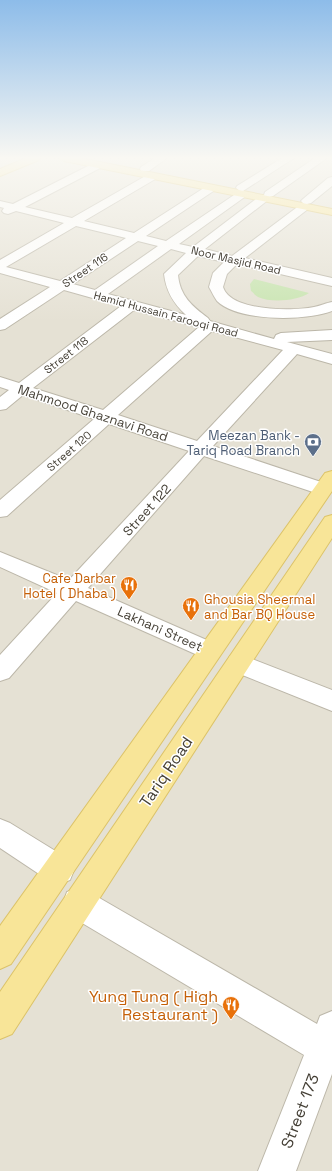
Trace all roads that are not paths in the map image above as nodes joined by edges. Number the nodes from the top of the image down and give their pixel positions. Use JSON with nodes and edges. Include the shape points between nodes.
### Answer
{"nodes":[{"id":1,"x":35,"y":213,"type":"edge"},
{"id":2,"x":86,"y":213,"type":"edge"},
{"id":3,"x":172,"y":213,"type":"edge"},
{"id":4,"x":212,"y":213,"type":"edge"},
{"id":5,"x":245,"y":213,"type":"edge"},
{"id":6,"x":295,"y":213,"type":"edge"},
{"id":7,"x":73,"y":221,"type":"junction"},
{"id":8,"x":136,"y":236,"type":"junction"},
{"id":9,"x":168,"y":245,"type":"junction"},
{"id":10,"x":195,"y":251,"type":"junction"},
{"id":11,"x":234,"y":260,"type":"junction"},
{"id":12,"x":0,"y":264,"type":"edge"},
{"id":13,"x":0,"y":269,"type":"edge"},
{"id":14,"x":332,"y":282,"type":"edge"},
{"id":15,"x":62,"y":286,"type":"junction"},
{"id":16,"x":97,"y":295,"type":"junction"},
{"id":17,"x":131,"y":305,"type":"junction"},
{"id":18,"x":332,"y":306,"type":"edge"},
{"id":19,"x":0,"y":326,"type":"edge"},
{"id":20,"x":209,"y":326,"type":"junction"},
{"id":21,"x":242,"y":334,"type":"junction"},
{"id":22,"x":332,"y":334,"type":"edge"},
{"id":23,"x":294,"y":348,"type":"junction"},
{"id":24,"x":332,"y":359,"type":"edge"},
{"id":25,"x":0,"y":382,"type":"edge"},
{"id":26,"x":21,"y":389,"type":"junction"},
{"id":27,"x":0,"y":405,"type":"edge"},
{"id":28,"x":108,"y":417,"type":"junction"},
{"id":29,"x":202,"y":449,"type":"junction"},
{"id":30,"x":328,"y":483,"type":"edge"},
{"id":31,"x":0,"y":511,"type":"edge"},
{"id":32,"x":332,"y":522,"type":"edge"},
{"id":33,"x":0,"y":559,"type":"edge"},
{"id":34,"x":73,"y":591,"type":"junction"},
{"id":35,"x":210,"y":651,"type":"junction"},
{"id":36,"x":239,"y":663,"type":"junction"},
{"id":37,"x":0,"y":670,"type":"edge"},
{"id":38,"x":332,"y":701,"type":"edge"},
{"id":39,"x":0,"y":832,"type":"edge"},
{"id":40,"x":59,"y":870,"type":"junction"},
{"id":41,"x":78,"y":903,"type":"junction"},
{"id":42,"x":0,"y":953,"type":"edge"},
{"id":43,"x":0,"y":1022,"type":"edge"},
{"id":44,"x":329,"y":1042,"type":"edge"},
{"id":45,"x":277,"y":1171,"type":"edge"}],
"edges":[{"from":1,"to":7,"type":"street","name":"Noor Masjid Road"},
{"from":2,"to":7,"type":"street"},
{"from":3,"to":8,"type":"street","name":"Street 116"},
{"from":4,"to":9,"type":"street"},
{"from":5,"to":10,"type":"street"},
{"from":6,"to":11,"type":"street"},
{"from":7,"to":8,"type":"street","name":"Noor Masjid Road"},
{"from":7,"to":12,"type":"street"},
{"from":8,"to":9,"type":"street","name":"Noor Masjid Road"},
{"from":8,"to":15,"type":"street","name":"Street 116"},
{"from":9,"to":10,"type":"street","name":"Noor Masjid Road"},
{"from":9,"to":16,"type":"street"},
{"from":10,"to":11,"type":"street","name":"Noor Masjid Road"},
{"from":10,"to":20,"type":"street","via":[[171,274],[171,281],[185,309]]},
{"from":11,"to":14,"type":"street","name":"Noor Masjid Road"},
{"from":11,"to":18,"type":"street","via":[[220,274],[218,292],[244,310],[270,314],[302,314]]},
{"from":13,"to":15,"type":"street","name":"Hamid Hussain Farooqi Road"},
{"from":15,"to":16,"type":"street","name":"Hamid Hussain Farooqi Road"},
{"from":15,"to":19,"type":"street","name":"Street 116"},
{"from":16,"to":17,"type":"street","name":"Hamid Hussain Farooqi Road"},
{"from":17,"to":20,"type":"street","name":"Hamid Hussain Farooqi Road"},
{"from":17,"to":26,"type":"street","name":"Street 118"},
{"from":20,"to":21,"type":"street","name":"Hamid Hussain Farooqi Road"},
{"from":20,"to":28,"type":"street","name":"Street 120"},
{"from":21,"to":22,"type":"street","via":[[300,338]]},
{"from":21,"to":23,"type":"street","name":"Hamid Hussain Farooqi Road"},
{"from":23,"to":24,"type":"street","name":"Hamid Hussain Farooqi Road"},
{"from":23,"to":29,"type":"street","name":"Street 122"},
{"from":25,"to":26,"type":"street","name":"Mahmood Ghaznavi Road"},
{"from":26,"to":27,"type":"street","name":"Street 118"},
{"from":26,"to":28,"type":"street","name":"Mahmood Ghaznavi Road"},
{"from":28,"to":29,"type":"street","name":"Mahmood Ghaznavi Road"},
{"from":28,"to":31,"type":"street","name":"Street 120"},
{"from":29,"to":30,"type":"street","name":"Mahmood Ghaznavi Road"},
{"from":29,"to":34,"type":"street","name":"Street 122"},
{"from":30,"to":35,"type":"main road"},
{"from":32,"to":36,"type":"main road","name":"Tariq Road"},
{"from":33,"to":34,"type":"street","name":"Lakhani Street"},
{"from":34,"to":35,"type":"street","name":"Lakhani Street"},
{"from":34,"to":37,"type":"street","name":"Street 122"},
{"from":35,"to":40,"type":"main road"},
{"from":36,"to":38,"type":"street"},
{"from":36,"to":41,"type":"main road","name":"Tariq Road"},
{"from":39,"to":40,"type":"street"},
{"from":40,"to":42,"type":"main road"},
{"from":41,"to":43,"type":"main road","name":"Tariq Road"},
{"from":41,"to":44,"type":"street"},
{"from":44,"to":45,"type":"street","name":"Street 173"}]}
